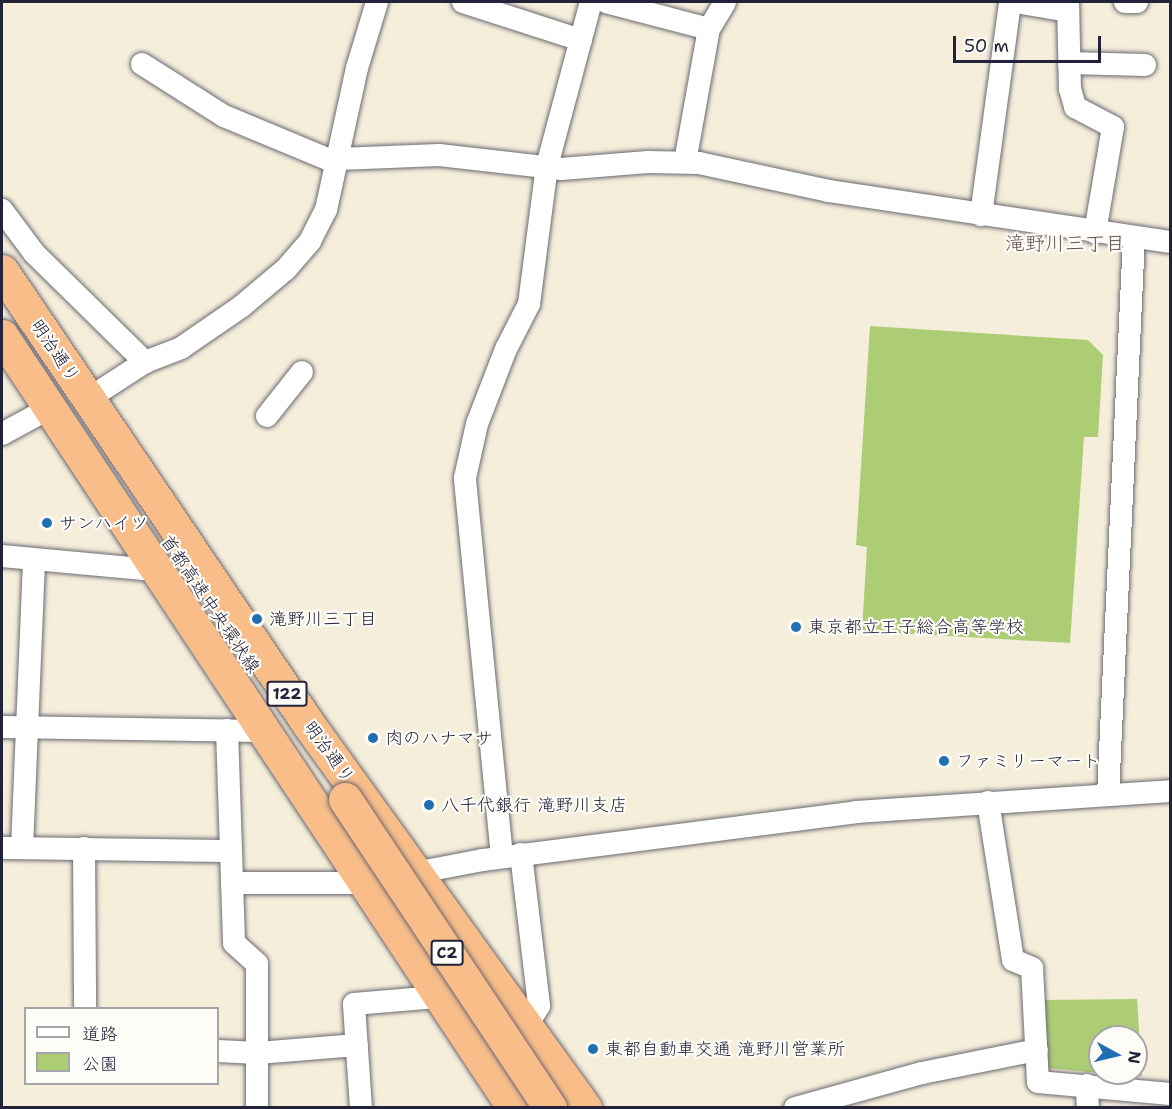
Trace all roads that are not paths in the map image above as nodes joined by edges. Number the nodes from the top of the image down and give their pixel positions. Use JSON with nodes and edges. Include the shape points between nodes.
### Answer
{"nodes":[{"id":1,"x":377,"y":2,"type":"edge"},
{"id":2,"x":463,"y":2,"type":"edge"},
{"id":3,"x":591,"y":2,"type":"edge"},
{"id":4,"x":606,"y":2,"type":"edge"},
{"id":5,"x":725,"y":2,"type":"edge"},
{"id":6,"x":1013,"y":2,"type":"edge"},
{"id":7,"x":1125,"y":2,"type":"edge"},
{"id":8,"x":1137,"y":2,"type":"edge"},
{"id":9,"x":1068,"y":6,"type":"edge"},
{"id":10,"x":709,"y":29,"type":"junction"},
{"id":11,"x":580,"y":40,"type":"junction"},
{"id":12,"x":1069,"y":63,"type":"junction"},
{"id":13,"x":142,"y":64,"type":"dead end"},
{"id":14,"x":1145,"y":65,"type":"dead end"},
{"id":15,"x":338,"y":161,"type":"junction"},
{"id":16,"x":685,"y":162,"type":"junction"},
{"id":17,"x":548,"y":166,"type":"junction"},
{"id":18,"x":2,"y":210,"type":"edge"},
{"id":19,"x":981,"y":215,"type":"junction"},
{"id":20,"x":1095,"y":232,"type":"junction"},
{"id":21,"x":1134,"y":238,"type":"junction"},
{"id":22,"x":1170,"y":242,"type":"edge"},
{"id":23,"x":2,"y":273,"type":"edge"},
{"id":24,"x":2,"y":285,"type":"edge"},
{"id":25,"x":2,"y":336,"type":"edge"},
{"id":26,"x":145,"y":363,"type":"junction"},
{"id":27,"x":302,"y":372,"type":"dead end"},
{"id":28,"x":88,"y":399,"type":"junction"},
{"id":29,"x":48,"y":409,"type":"junction"},
{"id":30,"x":267,"y":416,"type":"dead end"},
{"id":31,"x":2,"y":434,"type":"edge"},
{"id":32,"x":2,"y":556,"type":"edge"},
{"id":33,"x":34,"y":560,"type":"junction"},
{"id":34,"x":154,"y":570,"type":"junction"},
{"id":35,"x":2,"y":727,"type":"edge"},
{"id":36,"x":24,"y":727,"type":"junction"},
{"id":37,"x":227,"y":730,"type":"junction"},
{"id":38,"x":264,"y":730,"type":"junction"},
{"id":39,"x":1170,"y":791,"type":"edge"},
{"id":40,"x":1108,"y":795,"type":"junction"},
{"id":41,"x":340,"y":801,"type":"dead end"},
{"id":42,"x":988,"y":802,"type":"junction"},
{"id":43,"x":12,"y":848,"type":"edge"},
{"id":44,"x":84,"y":848,"type":"junction"},
{"id":45,"x":231,"y":851,"type":"junction"},
{"id":46,"x":511,"y":856,"type":"junction"},
{"id":47,"x":417,"y":873,"type":"junction"},
{"id":48,"x":232,"y":883,"type":"junction"},
{"id":49,"x":362,"y":883,"type":"junction"},
{"id":50,"x":437,"y":997,"type":"junction"},
{"id":51,"x":85,"y":1007,"type":"edge"},
{"id":52,"x":527,"y":1025,"type":"junction"},
{"id":53,"x":357,"y":1046,"type":"junction"},
{"id":54,"x":1037,"y":1050,"type":"junction"},
{"id":55,"x":219,"y":1051,"type":"edge"},
{"id":56,"x":258,"y":1053,"type":"junction"},
{"id":57,"x":1087,"y":1085,"type":"junction"},
{"id":58,"x":1170,"y":1094,"type":"edge"},
{"id":59,"x":256,"y":1107,"type":"edge"},
{"id":60,"x":362,"y":1107,"type":"edge"},
{"id":61,"x":514,"y":1107,"type":"edge"},
{"id":62,"x":550,"y":1107,"type":"edge"},
{"id":63,"x":585,"y":1107,"type":"edge"},
{"id":64,"x":795,"y":1107,"type":"edge"},
{"id":65,"x":1088,"y":1107,"type":"edge"}],
"edges":[{"from":1,"to":15,"type":"street","via":[[357,68]]},
{"from":2,"to":11,"type":"street"},
{"from":3,"to":11,"type":"street"},
{"from":4,"to":10,"type":"street"},
{"from":5,"to":10,"type":"street"},
{"from":6,"to":9,"type":"street"},
{"from":6,"to":19,"type":"street"},
{"from":7,"to":8,"type":"street"},
{"from":9,"to":12,"type":"street"},
{"from":10,"to":16,"type":"street"},
{"from":11,"to":17,"type":"street"},
{"from":12,"to":14,"type":"street"},
{"from":12,"to":20,"type":"street","via":[[1070,90],[1076,107],[1113,127]]},
{"from":13,"to":15,"type":"street","via":[[224,116]]},
{"from":15,"to":17,"type":"street","via":[[422,155]]},
{"from":15,"to":26,"type":"street","via":[[326,210],[310,241],[286,269],[242,306],[180,348]]},
{"from":16,"to":17,"type":"street","via":[[561,169]]},
{"from":16,"to":19,"type":"street","via":[[743,170],[829,191]]},
{"from":17,"to":46,"type":"street","via":[[529,304],[506,349],[477,424],[465,478]]},
{"from":18,"to":26,"type":"street","via":[[34,253]]},
{"from":19,"to":20,"type":"street"},
{"from":20,"to":21,"type":"street"},
{"from":21,"to":22,"type":"street"},
{"from":21,"to":40,"type":"street"},
{"from":23,"to":28,"type":"highway","name":"明治通り","number":"122"},
{"from":23,"to":62,"type":"highway","name":"首都高速中央環状線","number":"C2","bridge":true,"via":[[88,428],[345,799]]},
{"from":24,"to":41,"type":"highway","name":"首都高速中央環状線","via":[[84,430]]},
{"from":25,"to":29,"type":"highway","name":"明治通り","number":"122"},
{"from":26,"to":28,"type":"street"},
{"from":27,"to":30,"type":"street"},
{"from":28,"to":47,"type":"highway","name":"明治通り","number":"122","via":[[309,725]]},
{"from":29,"to":31,"type":"street"},
{"from":29,"to":34,"type":"highway","name":"明治通り","number":"122"},
{"from":32,"to":33,"type":"street"},
{"from":33,"to":34,"type":"street"},
{"from":33,"to":36,"type":"street"},
{"from":34,"to":38,"type":"highway","name":"明治通り","number":"122"},
{"from":35,"to":36,"type":"street"},
{"from":36,"to":37,"type":"street"},
{"from":36,"to":43,"type":"street"},
{"from":37,"to":38,"type":"street"},
{"from":37,"to":45,"type":"street"},
{"from":38,"to":49,"type":"highway","name":"明治通り","number":"122"},
{"from":39,"to":40,"type":"street"},
{"from":40,"to":42,"type":"street"},
{"from":42,"to":46,"type":"street","via":[[856,812]]},
{"from":42,"to":54,"type":"street","via":[[1013,960],[1032,968]]},
{"from":43,"to":44,"type":"street"},
{"from":44,"to":45,"type":"street"},
{"from":44,"to":51,"type":"street"},
{"from":45,"to":48,"type":"street"},
{"from":46,"to":47,"type":"street"},
{"from":46,"to":52,"type":"street","via":[[539,1006]]},
{"from":47,"to":49,"type":"street"},
{"from":47,"to":52,"type":"highway","name":"明治通り","number":"122"},
{"from":48,"to":49,"type":"street"},
{"from":48,"to":56,"type":"street","via":[[234,943],[258,964]]},
{"from":49,"to":50,"type":"highway","name":"明治通り","number":"122"},
{"from":50,"to":53,"type":"street","via":[[354,1004]]},
{"from":50,"to":61,"type":"highway","name":"明治通り","number":"122"},
{"from":52,"to":63,"type":"highway","name":"明治通り","number":"122"},
{"from":53,"to":56,"type":"street"},
{"from":53,"to":60,"type":"street"},
{"from":54,"to":57,"type":"street","via":[[1038,1082]]},
{"from":54,"to":64,"type":"street","via":[[922,1073]]},
{"from":55,"to":56,"type":"street"},
{"from":56,"to":59,"type":"street"},
{"from":57,"to":58,"type":"street"},
{"from":57,"to":65,"type":"street"}]}
